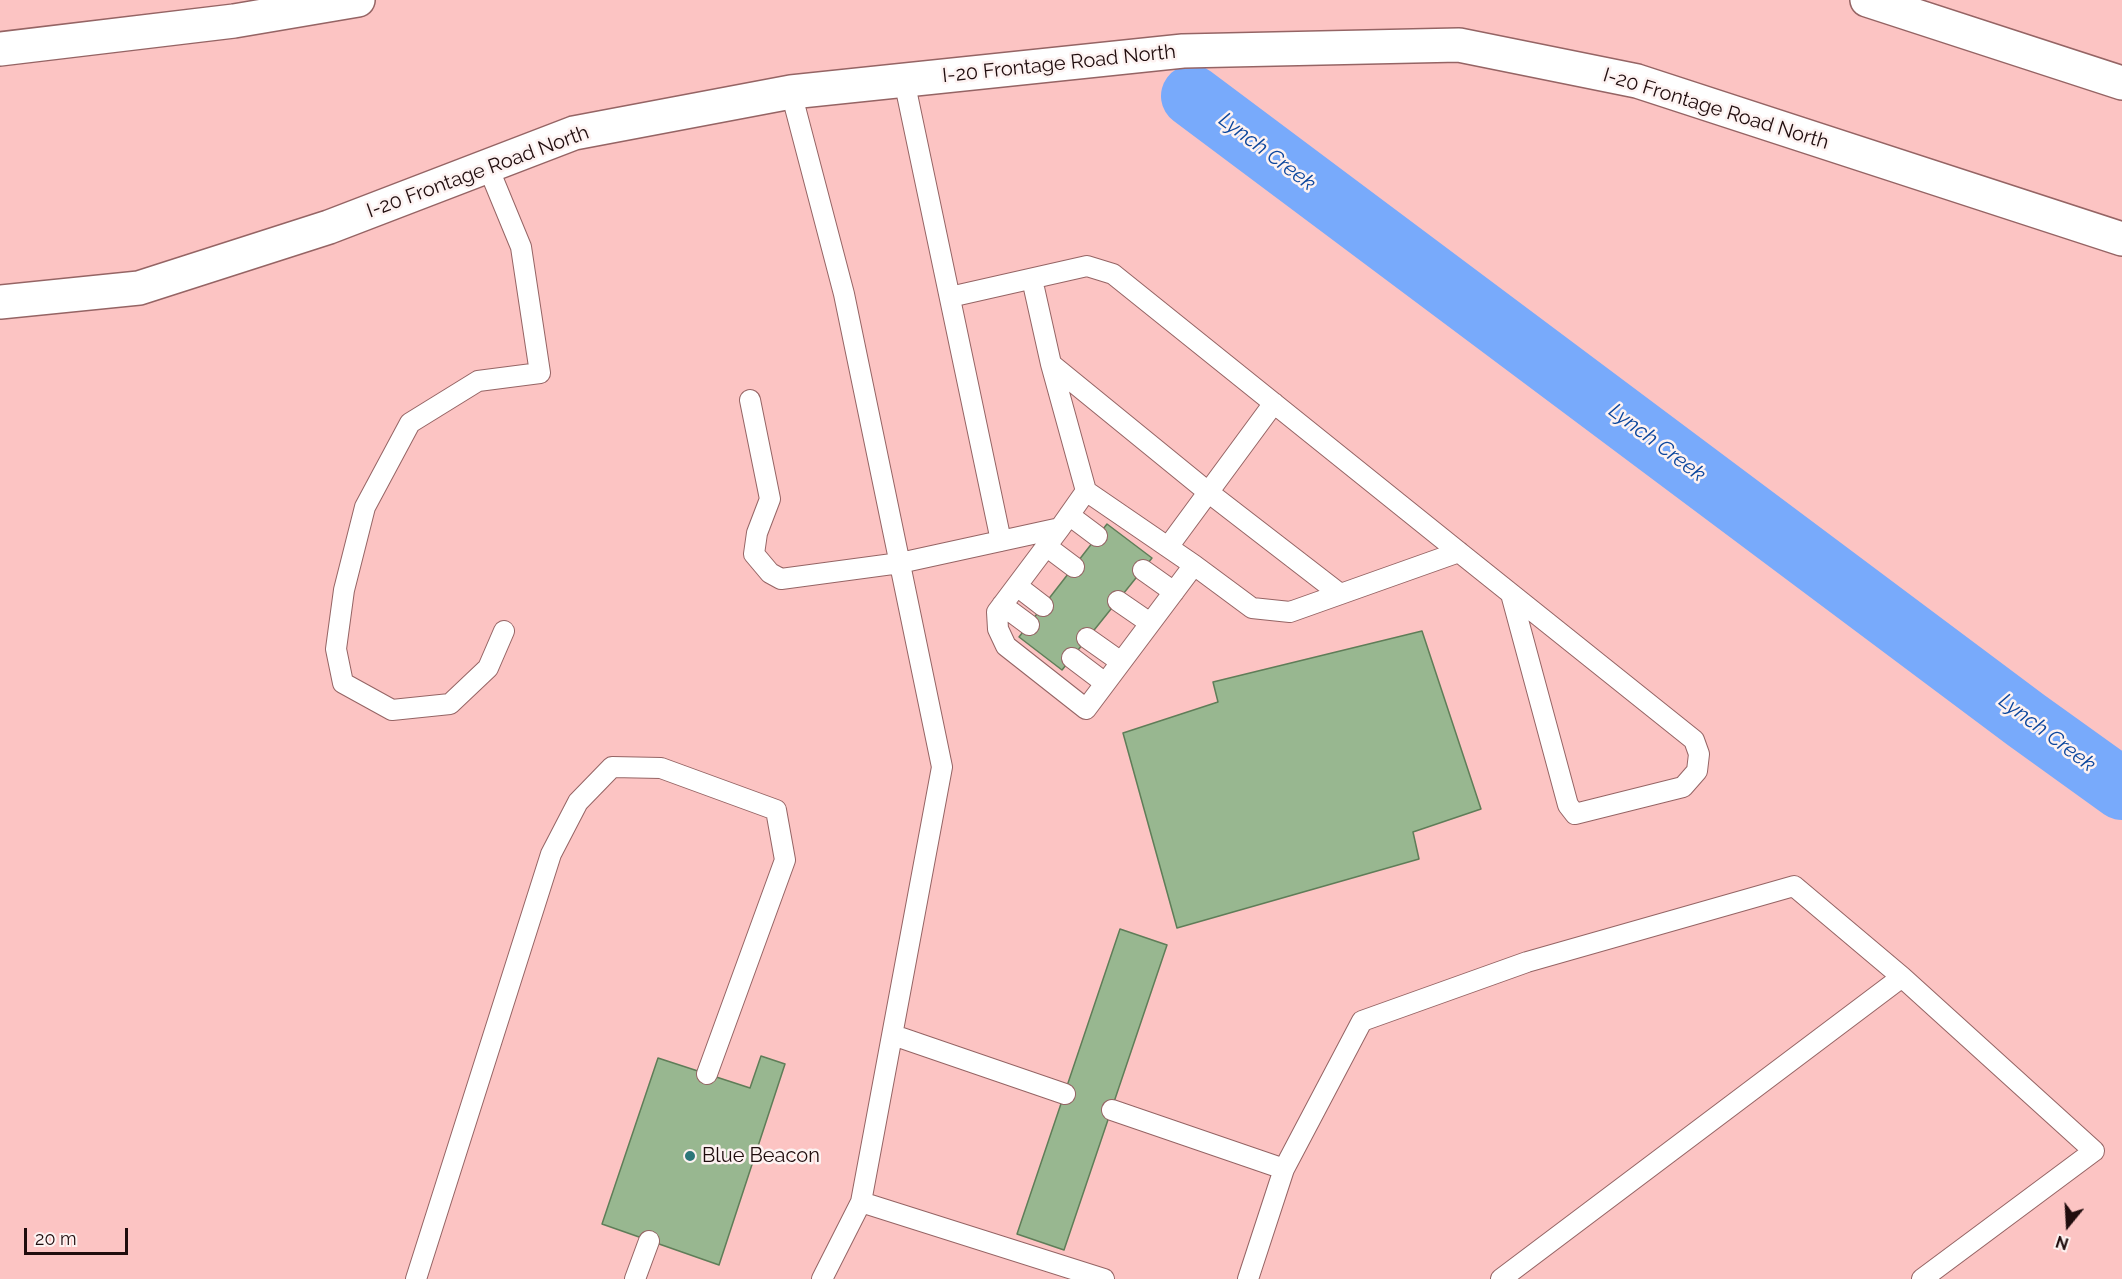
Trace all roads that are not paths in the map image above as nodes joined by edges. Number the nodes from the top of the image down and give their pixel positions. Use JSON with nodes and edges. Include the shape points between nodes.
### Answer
{"nodes":[{"id":1,"x":358,"y":0,"type":"edge"},
{"id":2,"x":1867,"y":0,"type":"edge"},
{"id":3,"x":0,"y":49,"type":"edge"},
{"id":4,"x":904,"y":80,"type":"junction"},
{"id":5,"x":2122,"y":83,"type":"edge"},
{"id":6,"x":791,"y":92,"type":"junction"},
{"id":7,"x":488,"y":166,"type":"junction"},
{"id":8,"x":2122,"y":239,"type":"edge"},
{"id":9,"x":1032,"y":279,"type":"junction"},
{"id":10,"x":950,"y":297,"type":"junction"},
{"id":11,"x":0,"y":302,"type":"edge"},
{"id":12,"x":1051,"y":364,"type":"junction"},
{"id":13,"x":750,"y":400,"type":"dead end"},
{"id":14,"x":1274,"y":403,"type":"junction"},
{"id":15,"x":1086,"y":490,"type":"junction"},
{"id":16,"x":1208,"y":492,"type":"junction"},
{"id":17,"x":1064,"y":522,"type":"junction"},
{"id":18,"x":1097,"y":536,"type":"dead end"},
{"id":19,"x":1001,"y":540,"type":"junction"},
{"id":20,"x":1046,"y":546,"type":"junction"},
{"id":21,"x":1168,"y":547,"type":"junction"},
{"id":22,"x":1459,"y":552,"type":"junction"},
{"id":23,"x":900,"y":563,"type":"junction"},
{"id":24,"x":1194,"y":565,"type":"junction"},
{"id":25,"x":1074,"y":567,"type":"dead end"},
{"id":26,"x":1143,"y":570,"type":"dead end"},
{"id":27,"x":1017,"y":586,"type":"junction"},
{"id":28,"x":1174,"y":592,"type":"junction"},
{"id":29,"x":1340,"y":594,"type":"junction"},
{"id":30,"x":1511,"y":594,"type":"junction"},
{"id":31,"x":1118,"y":601,"type":"dead end"},
{"id":32,"x":1002,"y":605,"type":"junction"},
{"id":33,"x":1043,"y":606,"type":"dead end"},
{"id":34,"x":1150,"y":623,"type":"junction"},
{"id":35,"x":1029,"y":625,"type":"dead end"},
{"id":36,"x":504,"y":631,"type":"dead end"},
{"id":37,"x":1088,"y":639,"type":"dead end"},
{"id":38,"x":1072,"y":658,"type":"dead end"},
{"id":39,"x":1121,"y":662,"type":"junction"},
{"id":40,"x":1105,"y":683,"type":"junction"},
{"id":41,"x":1902,"y":977,"type":"junction"},
{"id":42,"x":893,"y":1035,"type":"junction"},
{"id":43,"x":707,"y":1074,"type":"dead end"},
{"id":44,"x":1065,"y":1094,"type":"dead end"},
{"id":45,"x":1112,"y":1110,"type":"dead end"},
{"id":46,"x":1284,"y":1169,"type":"junction"},
{"id":47,"x":861,"y":1202,"type":"junction"},
{"id":48,"x":649,"y":1240,"type":"dead end"},
{"id":49,"x":416,"y":1279,"type":"edge"},
{"id":50,"x":635,"y":1279,"type":"edge"},
{"id":51,"x":822,"y":1279,"type":"edge"},
{"id":52,"x":1104,"y":1279,"type":"edge"},
{"id":53,"x":1248,"y":1279,"type":"edge"},
{"id":54,"x":1501,"y":1279,"type":"edge"},
{"id":55,"x":1922,"y":1279,"type":"edge"}],
"edges":[{"from":1,"to":3,"type":"main road","via":[[234,21]]},
{"from":2,"to":5,"type":"main road"},
{"from":4,"to":6,"type":"main road","name":"I-20 Frontage Road North"},
{"from":4,"to":8,"type":"main road","name":"I-20 Frontage Road North","via":[[1183,51],[1460,45],[1637,81]]},
{"from":4,"to":10,"type":"lane"},
{"from":6,"to":7,"type":"main road","name":"I-20 Frontage Road North","via":[[574,133]]},
{"from":6,"to":23,"type":"lane","via":[[844,294]]},
{"from":7,"to":11,"type":"main road","name":"I-20 Frontage Road North","via":[[329,227],[139,288]]},
{"from":7,"to":36,"type":"lane","via":[[521,247],[540,373],[478,381],[410,423],[365,507],[344,590],[336,649],[343,683],[392,710],[450,704],[488,668]]},
{"from":9,"to":10,"type":"lane"},
{"from":9,"to":12,"type":"lane"},
{"from":9,"to":14,"type":"lane","via":[[1087,266],[1113,274]]},
{"from":10,"to":19,"type":"lane"},
{"from":12,"to":15,"type":"lane"},
{"from":12,"to":16,"type":"lane"},
{"from":13,"to":23,"type":"lane","via":[[770,499],[754,554],[770,573],[781,579]]},
{"from":14,"to":16,"type":"lane"},
{"from":14,"to":22,"type":"lane"},
{"from":15,"to":17,"type":"lane"},
{"from":15,"to":21,"type":"lane"},
{"from":16,"to":21,"type":"lane"},
{"from":16,"to":29,"type":"lane"},
{"from":17,"to":18,"type":"lane"},
{"from":17,"to":19,"type":"lane"},
{"from":17,"to":20,"type":"lane"},
{"from":19,"to":23,"type":"lane"},
{"from":20,"to":25,"type":"lane"},
{"from":20,"to":27,"type":"lane"},
{"from":21,"to":24,"type":"lane"},
{"from":22,"to":29,"type":"lane"},
{"from":22,"to":30,"type":"lane"},
{"from":23,"to":42,"type":"lane","via":[[942,767]]},
{"from":24,"to":28,"type":"lane"},
{"from":24,"to":29,"type":"lane","via":[[1252,608],[1290,612]]},
{"from":26,"to":28,"type":"lane"},
{"from":27,"to":32,"type":"lane"},
{"from":27,"to":33,"type":"lane"},
{"from":28,"to":34,"type":"lane"},
{"from":30,"to":30,"type":"lane","via":[[1694,740],[1699,754],[1696,771],[1683,787],[1575,814],[1568,805]]},
{"from":31,"to":34,"type":"lane"},
{"from":32,"to":35,"type":"lane"},
{"from":32,"to":40,"type":"lane","via":[[997,612],[998,629],[1006,646],[1086,709]]},
{"from":34,"to":39,"type":"lane"},
{"from":37,"to":39,"type":"lane"},
{"from":38,"to":40,"type":"lane"},
{"from":39,"to":40,"type":"lane"},
{"from":41,"to":46,"type":"lane","via":[[1794,886],[1527,962],[1362,1021]]},
{"from":41,"to":54,"type":"lane"},
{"from":41,"to":55,"type":"lane","via":[[2094,1151]]},
{"from":42,"to":44,"type":"lane"},
{"from":42,"to":47,"type":"lane"},
{"from":43,"to":49,"type":"lane","via":[[785,860],[776,810],[662,768],[612,767],[578,802],[551,854]]},
{"from":45,"to":46,"type":"lane"},
{"from":46,"to":53,"type":"lane"},
{"from":47,"to":51,"type":"lane"},
{"from":47,"to":52,"type":"lane"},
{"from":48,"to":50,"type":"lane"}]}
